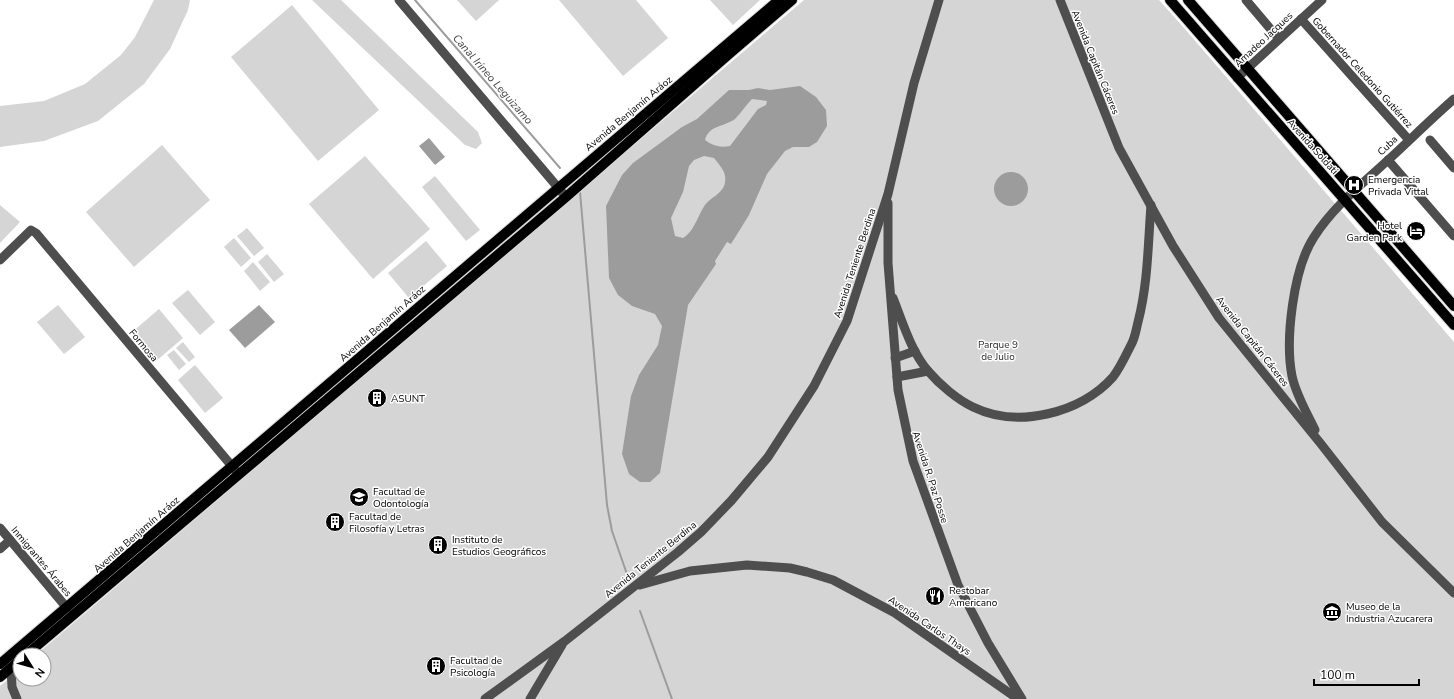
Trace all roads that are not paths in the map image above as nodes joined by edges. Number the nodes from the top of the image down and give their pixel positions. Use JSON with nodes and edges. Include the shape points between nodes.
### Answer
{"nodes":[{"id":1,"x":399,"y":0,"type":"edge"},
{"id":2,"x":779,"y":0,"type":"edge"},
{"id":3,"x":792,"y":0,"type":"edge"},
{"id":4,"x":939,"y":0,"type":"edge"},
{"id":5,"x":1060,"y":0,"type":"edge"},
{"id":6,"x":1170,"y":0,"type":"edge"},
{"id":7,"x":1188,"y":0,"type":"edge"},
{"id":8,"x":1246,"y":0,"type":"edge"},
{"id":9,"x":1320,"y":1,"type":"edge"},
{"id":10,"x":1301,"y":19,"type":"junction"},
{"id":11,"x":1279,"y":39,"type":"junction"},
{"id":12,"x":1247,"y":69,"type":"junction"},
{"id":13,"x":1237,"y":78,"type":"junction"},
{"id":14,"x":1454,"y":99,"type":"edge"},
{"id":15,"x":1409,"y":140,"type":"junction"},
{"id":16,"x":1430,"y":140,"type":"dead end"},
{"id":17,"x":1388,"y":160,"type":"junction"},
{"id":18,"x":1454,"y":168,"type":"edge"},
{"id":19,"x":558,"y":188,"type":"junction"},
{"id":20,"x":1354,"y":191,"type":"junction"},
{"id":21,"x":888,"y":194,"type":"junction"},
{"id":22,"x":566,"y":197,"type":"junction"},
{"id":23,"x":1344,"y":199,"type":"junction"},
{"id":24,"x":1150,"y":205,"type":"junction"},
{"id":25,"x":1454,"y":236,"type":"edge"},
{"id":26,"x":0,"y":260,"type":"edge"},
{"id":27,"x":889,"y":289,"type":"junction"},
{"id":28,"x":1454,"y":306,"type":"edge"},
{"id":29,"x":1454,"y":326,"type":"edge"},
{"id":30,"x":915,"y":352,"type":"junction"},
{"id":31,"x":895,"y":358,"type":"junction"},
{"id":32,"x":928,"y":370,"type":"junction"},
{"id":33,"x":897,"y":377,"type":"junction"},
{"id":34,"x":1321,"y":444,"type":"junction"},
{"id":35,"x":232,"y":467,"type":"junction"},
{"id":36,"x":240,"y":475,"type":"junction"},
{"id":37,"x":0,"y":528,"type":"edge"},
{"id":38,"x":10,"y":540,"type":"junction"},
{"id":39,"x":0,"y":549,"type":"edge"},
{"id":40,"x":1450,"y":585,"type":"edge"},
{"id":41,"x":636,"y":586,"type":"junction"},
{"id":42,"x":1454,"y":593,"type":"edge"},
{"id":43,"x":67,"y":608,"type":"junction"},
{"id":44,"x":565,"y":641,"type":"junction"},
{"id":45,"x":36,"y":647,"type":"edge"},
{"id":46,"x":0,"y":664,"type":"edge"},
{"id":47,"x":11,"y":668,"type":"joint"},
{"id":48,"x":0,"y":677,"type":"edge"},
{"id":49,"x":12,"y":687,"type":"junction"},
{"id":50,"x":12,"y":699,"type":"edge"},
{"id":51,"x":17,"y":699,"type":"edge"},
{"id":52,"x":485,"y":699,"type":"edge"},
{"id":53,"x":530,"y":699,"type":"edge"},
{"id":54,"x":1018,"y":699,"type":"edge"},
{"id":55,"x":1022,"y":699,"type":"edge"}],
"edges":[{"from":1,"to":19,"type":"street"},
{"from":2,"to":19,"type":"main road","name":"Avenida Benjamín Aráoz"},
{"from":3,"to":22,"type":"main road","name":"Avenida Benjamín Aráoz"},
{"from":4,"to":21,"type":"street","name":"Avenida Teniente Berdina","via":[[914,83]]},
{"from":5,"to":24,"type":"street","name":"Avenida Capitán Cáceres","via":[[1119,148]]},
{"from":6,"to":13,"type":"main road","name":"Avenida Soldati"},
{"from":7,"to":12,"type":"main road","name":"Avenida Soldati"},
{"from":8,"to":11,"type":"street"},
{"from":9,"to":10,"type":"street","name":"Amadeo Jacques"},
{"from":10,"to":11,"type":"street","name":"Amadeo Jacques"},
{"from":10,"to":15,"type":"street","name":"Gobernador Celedonio Gutiérrez"},
{"from":11,"to":12,"type":"street","name":"Amadeo Jacques"},
{"from":12,"to":13,"type":"street","name":"Amadeo Jacques"},
{"from":12,"to":20,"type":"main road","name":"Avenida Soldati"},
{"from":13,"to":23,"type":"main road","name":"Avenida Soldati"},
{"from":14,"to":15,"type":"street","name":"Cuba"},
{"from":15,"to":17,"type":"street","name":"Cuba"},
{"from":16,"to":18,"type":"street"},
{"from":17,"to":20,"type":"street","name":"Cuba"},
{"from":17,"to":25,"type":"street"},
{"from":19,"to":22,"type":"street"},
{"from":19,"to":35,"type":"main road","name":"Avenida Benjamín Aráoz"},
{"from":20,"to":23,"type":"street","name":"Cuba"},
{"from":20,"to":28,"type":"main road","name":"Avenida Soldati"},
{"from":21,"to":27,"type":"street","name":"Avenida R. Paz Posse"},
{"from":21,"to":41,"type":"street","name":"Avenida Teniente Berdina","via":[[847,321],[814,386],[768,457],[706,527]]},
{"from":22,"to":36,"type":"main road","name":"Avenida Benjamín Aráoz"},
{"from":23,"to":29,"type":"main road","name":"Avenida Soldati"},
{"from":23,"to":34,"type":"street","name":"Cuba","via":[[1313,238],[1303,259],[1297,280],[1291,323],[1292,377]]},
{"from":24,"to":32,"type":"street","via":[[1143,302],[1132,344],[1113,376],[1094,394],[1071,407],[1045,415],[1020,417],[995,414],[974,408],[953,394]]},
{"from":24,"to":34,"type":"street","name":"Avenida Capitán Cáceres","via":[[1219,318]]},
{"from":26,"to":35,"type":"street","name":"Formosa","via":[[31,230],[36,233]]},
{"from":27,"to":30,"type":"street"},
{"from":27,"to":31,"type":"street","name":"Avenida R. Paz Posse"},
{"from":30,"to":31,"type":"street"},
{"from":30,"to":32,"type":"street"},
{"from":31,"to":33,"type":"street","name":"Avenida R. Paz Posse"},
{"from":32,"to":33,"type":"street"},
{"from":33,"to":55,"type":"street","name":"Avenida R. Paz Posse","via":[[903,421],[913,461],[944,550],[961,591],[988,643]]},
{"from":34,"to":40,"type":"street","name":"Avenida Capitán Cáceres","via":[[1382,522]]},
{"from":35,"to":36,"type":"street","name":"Formosa"},
{"from":35,"to":43,"type":"main road","name":"Avenida Benjamín Aráoz"},
{"from":36,"to":45,"type":"main road","name":"Avenida Benjamín Aráoz"},
{"from":37,"to":38,"type":"street","name":"Inmigrantes Árabes"},
{"from":38,"to":39,"type":"street"},
{"from":38,"to":43,"type":"street","name":"Inmigrantes Árabes"},
{"from":40,"to":42,"type":"street","name":"Avenida Capitán Cáceres"},
{"from":41,"to":44,"type":"street","name":"Avenida Teniente Berdina"},
{"from":41,"to":54,"type":"street","name":"Avenida Carlos Thays","via":[[690,571],[747,565],[790,568],[807,572],[833,580],[895,613]]},
{"from":43,"to":46,"type":"main road","name":"Avenida Benjamín Aráoz"},
{"from":44,"to":52,"type":"street","name":"Avenida Teniente Berdina"},
{"from":44,"to":53,"type":"street"},
{"from":47,"to":48,"type":"main road"},
{"from":47,"to":49,"type":"street"},
{"from":49,"to":50,"type":"street"},
{"from":49,"to":51,"type":"street"}]}
